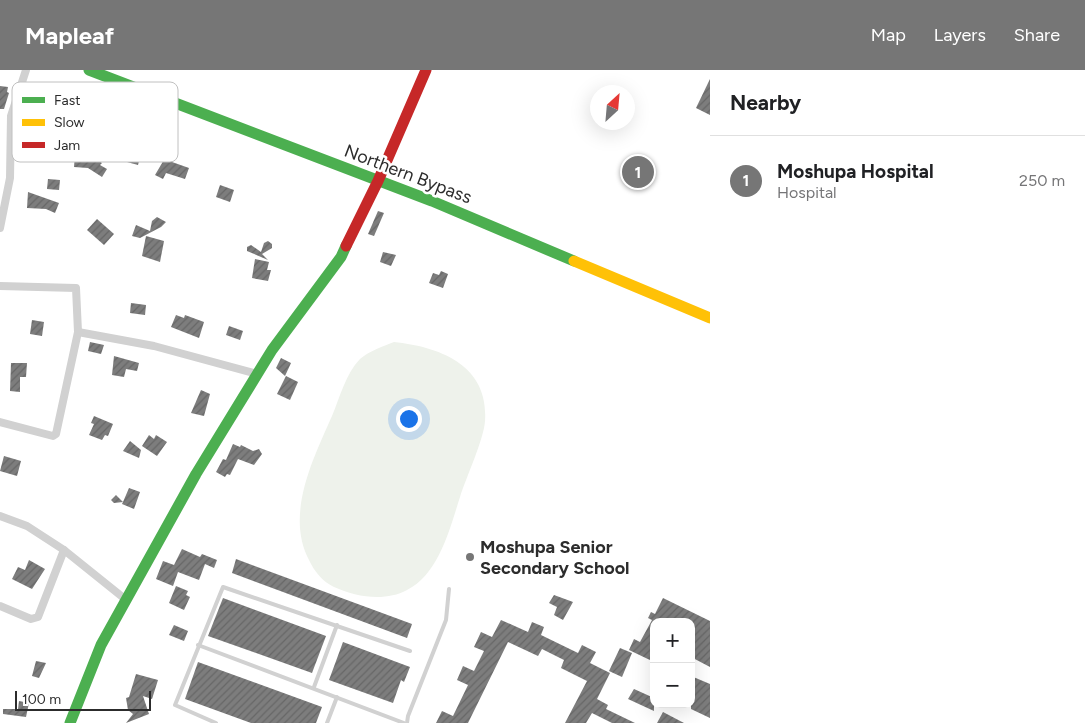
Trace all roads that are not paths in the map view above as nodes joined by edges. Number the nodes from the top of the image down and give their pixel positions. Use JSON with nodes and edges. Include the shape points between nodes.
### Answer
{"nodes":[{"id":1,"x":26,"y":70,"type":"edge"},
{"id":2,"x":89,"y":70,"type":"edge"},
{"id":3,"x":426,"y":70,"type":"edge"},
{"id":4,"x":22,"y":82,"type":"edge"},
{"id":5,"x":121,"y":82,"type":"edge"},
{"id":6,"x":178,"y":104,"type":"edge"},
{"id":7,"x":12,"y":113,"type":"edge"},
{"id":8,"x":378,"y":180,"type":"junction"},
{"id":9,"x":0,"y":228,"type":"edge"},
{"id":10,"x":0,"y":286,"type":"edge"},
{"id":11,"x":710,"y":318,"type":"edge"},
{"id":12,"x":78,"y":332,"type":"junction"},
{"id":13,"x":257,"y":374,"type":"junction"},
{"id":14,"x":0,"y":422,"type":"edge"},
{"id":15,"x":0,"y":516,"type":"edge"},
{"id":16,"x":64,"y":550,"type":"junction"},
{"id":17,"x":449,"y":589,"type":"dead end"},
{"id":18,"x":125,"y":599,"type":"junction"},
{"id":19,"x":0,"y":606,"type":"edge"},
{"id":20,"x":337,"y":624,"type":"junction"},
{"id":21,"x":198,"y":645,"type":"junction"},
{"id":22,"x":410,"y":651,"type":"dead end"},
{"id":23,"x":314,"y":687,"type":"junction"},
{"id":24,"x":338,"y":697,"type":"junction"},
{"id":25,"x":70,"y":723,"type":"edge"},
{"id":26,"x":216,"y":723,"type":"edge"},
{"id":27,"x":327,"y":723,"type":"edge"},
{"id":28,"x":406,"y":723,"type":"edge"}],
"edges":[{"from":1,"to":4,"type":"street"},
{"from":2,"to":5,"type":"street","name":"Northern Bypass"},
{"from":3,"to":8,"type":"street"},
{"from":6,"to":8,"type":"street","name":"Northern Bypass"},
{"from":7,"to":9,"type":"street","via":[[10,178]]},
{"from":8,"to":11,"type":"street","name":"Northern Bypass"},
{"from":8,"to":13,"type":"street","via":[[337,265]]},
{"from":10,"to":12,"type":"street","via":[[76,288]]},
{"from":12,"to":13,"type":"street","via":[[154,346]]},
{"from":12,"to":14,"type":"street","via":[[56,434],[52,436]]},
{"from":13,"to":18,"type":"street"},
{"from":15,"to":16,"type":"street","via":[[27,526]]},
{"from":16,"to":18,"type":"street"},
{"from":16,"to":19,"type":"street","via":[[38,617],[31,619]]},
{"from":17,"to":28,"type":"lane","via":[[446,620]]},
{"from":18,"to":25,"type":"street","via":[[97,655]]},
{"from":20,"to":21,"type":"lane","via":[[225,587],[221,589]]},
{"from":20,"to":22,"type":"lane"},
{"from":20,"to":23,"type":"lane"},
{"from":21,"to":23,"type":"lane"},
{"from":21,"to":26,"type":"lane","via":[[175,705]]},
{"from":23,"to":24,"type":"lane"},
{"from":24,"to":27,"type":"lane"},
{"from":24,"to":28,"type":"lane"}]}
